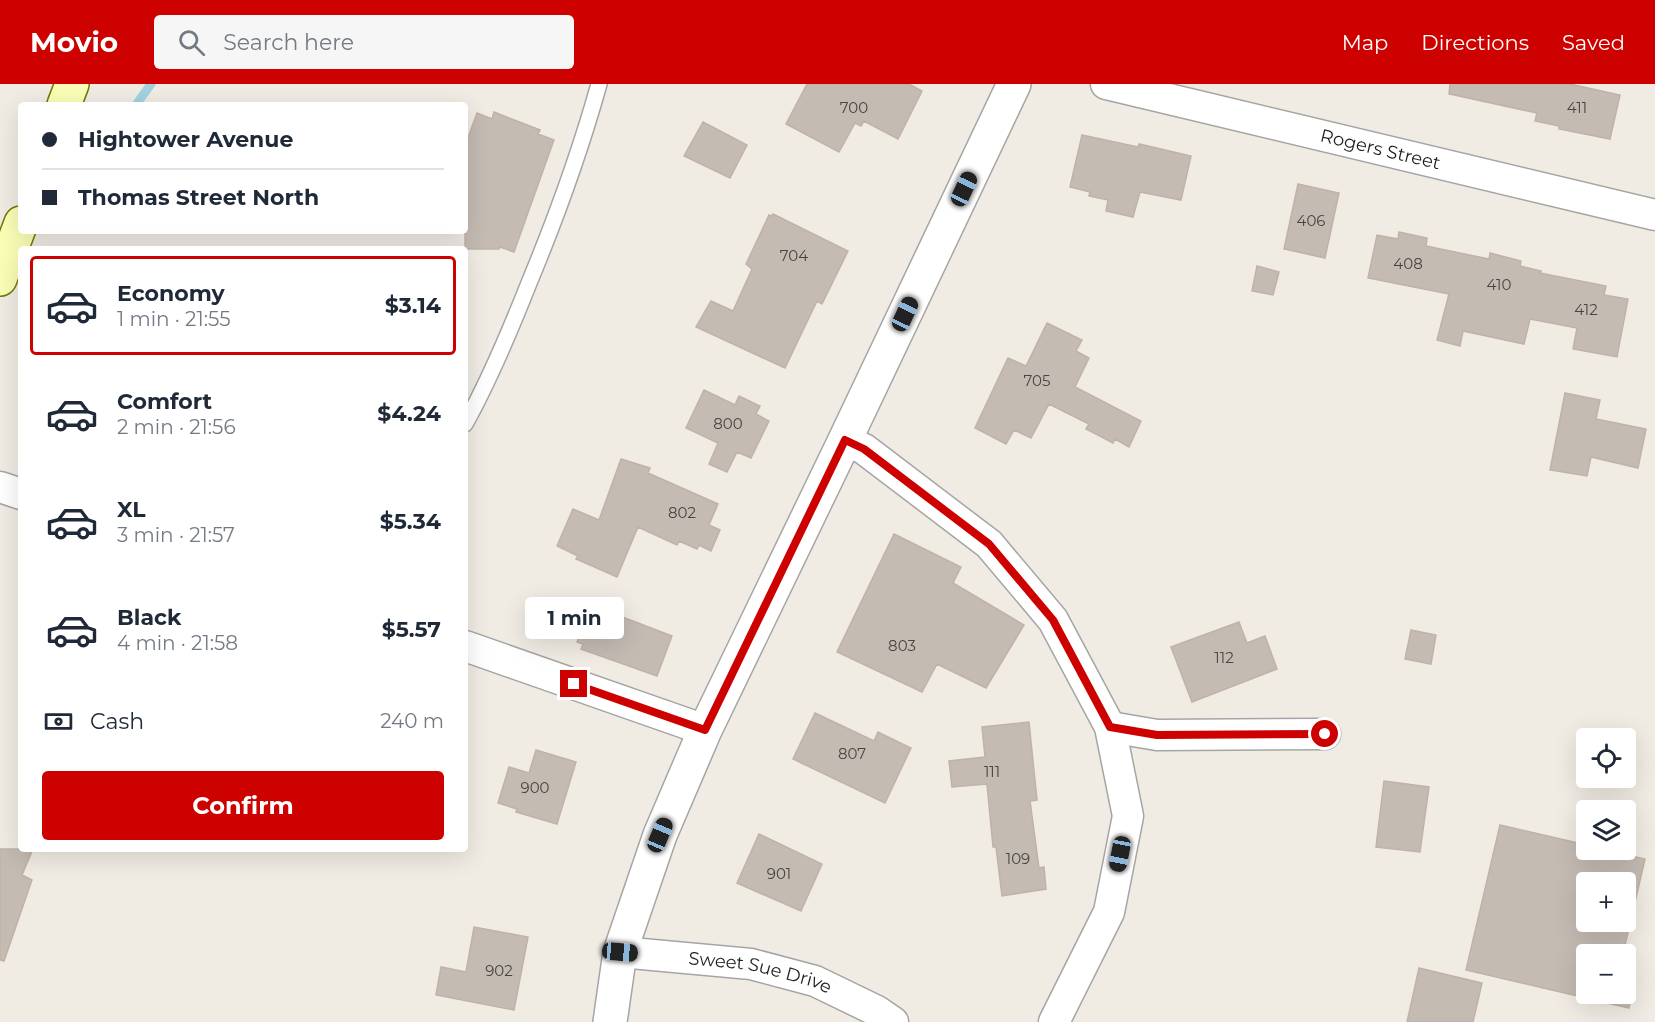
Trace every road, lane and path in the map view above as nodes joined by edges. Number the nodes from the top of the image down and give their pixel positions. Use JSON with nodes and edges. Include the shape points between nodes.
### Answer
{"nodes":[{"id":1,"x":72,"y":84,"type":"edge"},
{"id":2,"x":598,"y":84,"type":"edge"},
{"id":3,"x":1014,"y":84,"type":"edge"},
{"id":4,"x":1106,"y":84,"type":"edge"},
{"id":5,"x":65,"y":102,"type":"edge"},
{"id":6,"x":1655,"y":216,"type":"edge"},
{"id":7,"x":18,"y":231,"type":"edge"},
{"id":8,"x":0,"y":279,"type":"edge"},
{"id":9,"x":468,"y":415,"type":"edge"},
{"id":10,"x":845,"y":440,"type":"junction"},
{"id":11,"x":0,"y":487,"type":"edge"},
{"id":12,"x":18,"y":493,"type":"edge"},
{"id":13,"x":468,"y":647,"type":"edge"},
{"id":14,"x":1110,"y":727,"type":"junction"},
{"id":15,"x":705,"y":730,"type":"junction"},
{"id":16,"x":1325,"y":734,"type":"dead end"},
{"id":17,"x":620,"y":952,"type":"junction"},
{"id":18,"x":610,"y":1022,"type":"edge"},
{"id":19,"x":894,"y":1022,"type":"edge"},
{"id":20,"x":1054,"y":1022,"type":"edge"}],
"edges":[{"from":1,"to":5,"type":"main road"},
{"from":2,"to":9,"type":"lane","via":[[551,229],[509,332]]},
{"from":3,"to":10,"type":"street"},
{"from":4,"to":6,"type":"street","name":"Rogers Street"},
{"from":7,"to":8,"type":"main road"},
{"from":10,"to":14,"type":"street","via":[[864,449],[989,544],[1053,620]]},
{"from":10,"to":15,"type":"street"},
{"from":11,"to":12,"type":"street"},
{"from":13,"to":15,"type":"street"},
{"from":14,"to":16,"type":"street","via":[[1157,735]]},
{"from":14,"to":20,"type":"street","via":[[1128,816],[1109,912]]},
{"from":15,"to":17,"type":"street","via":[[660,835]]},
{"from":17,"to":18,"type":"street"},
{"from":17,"to":19,"type":"street","name":"Sweet Sue Drive","via":[[751,964],[815,981]]}]}
